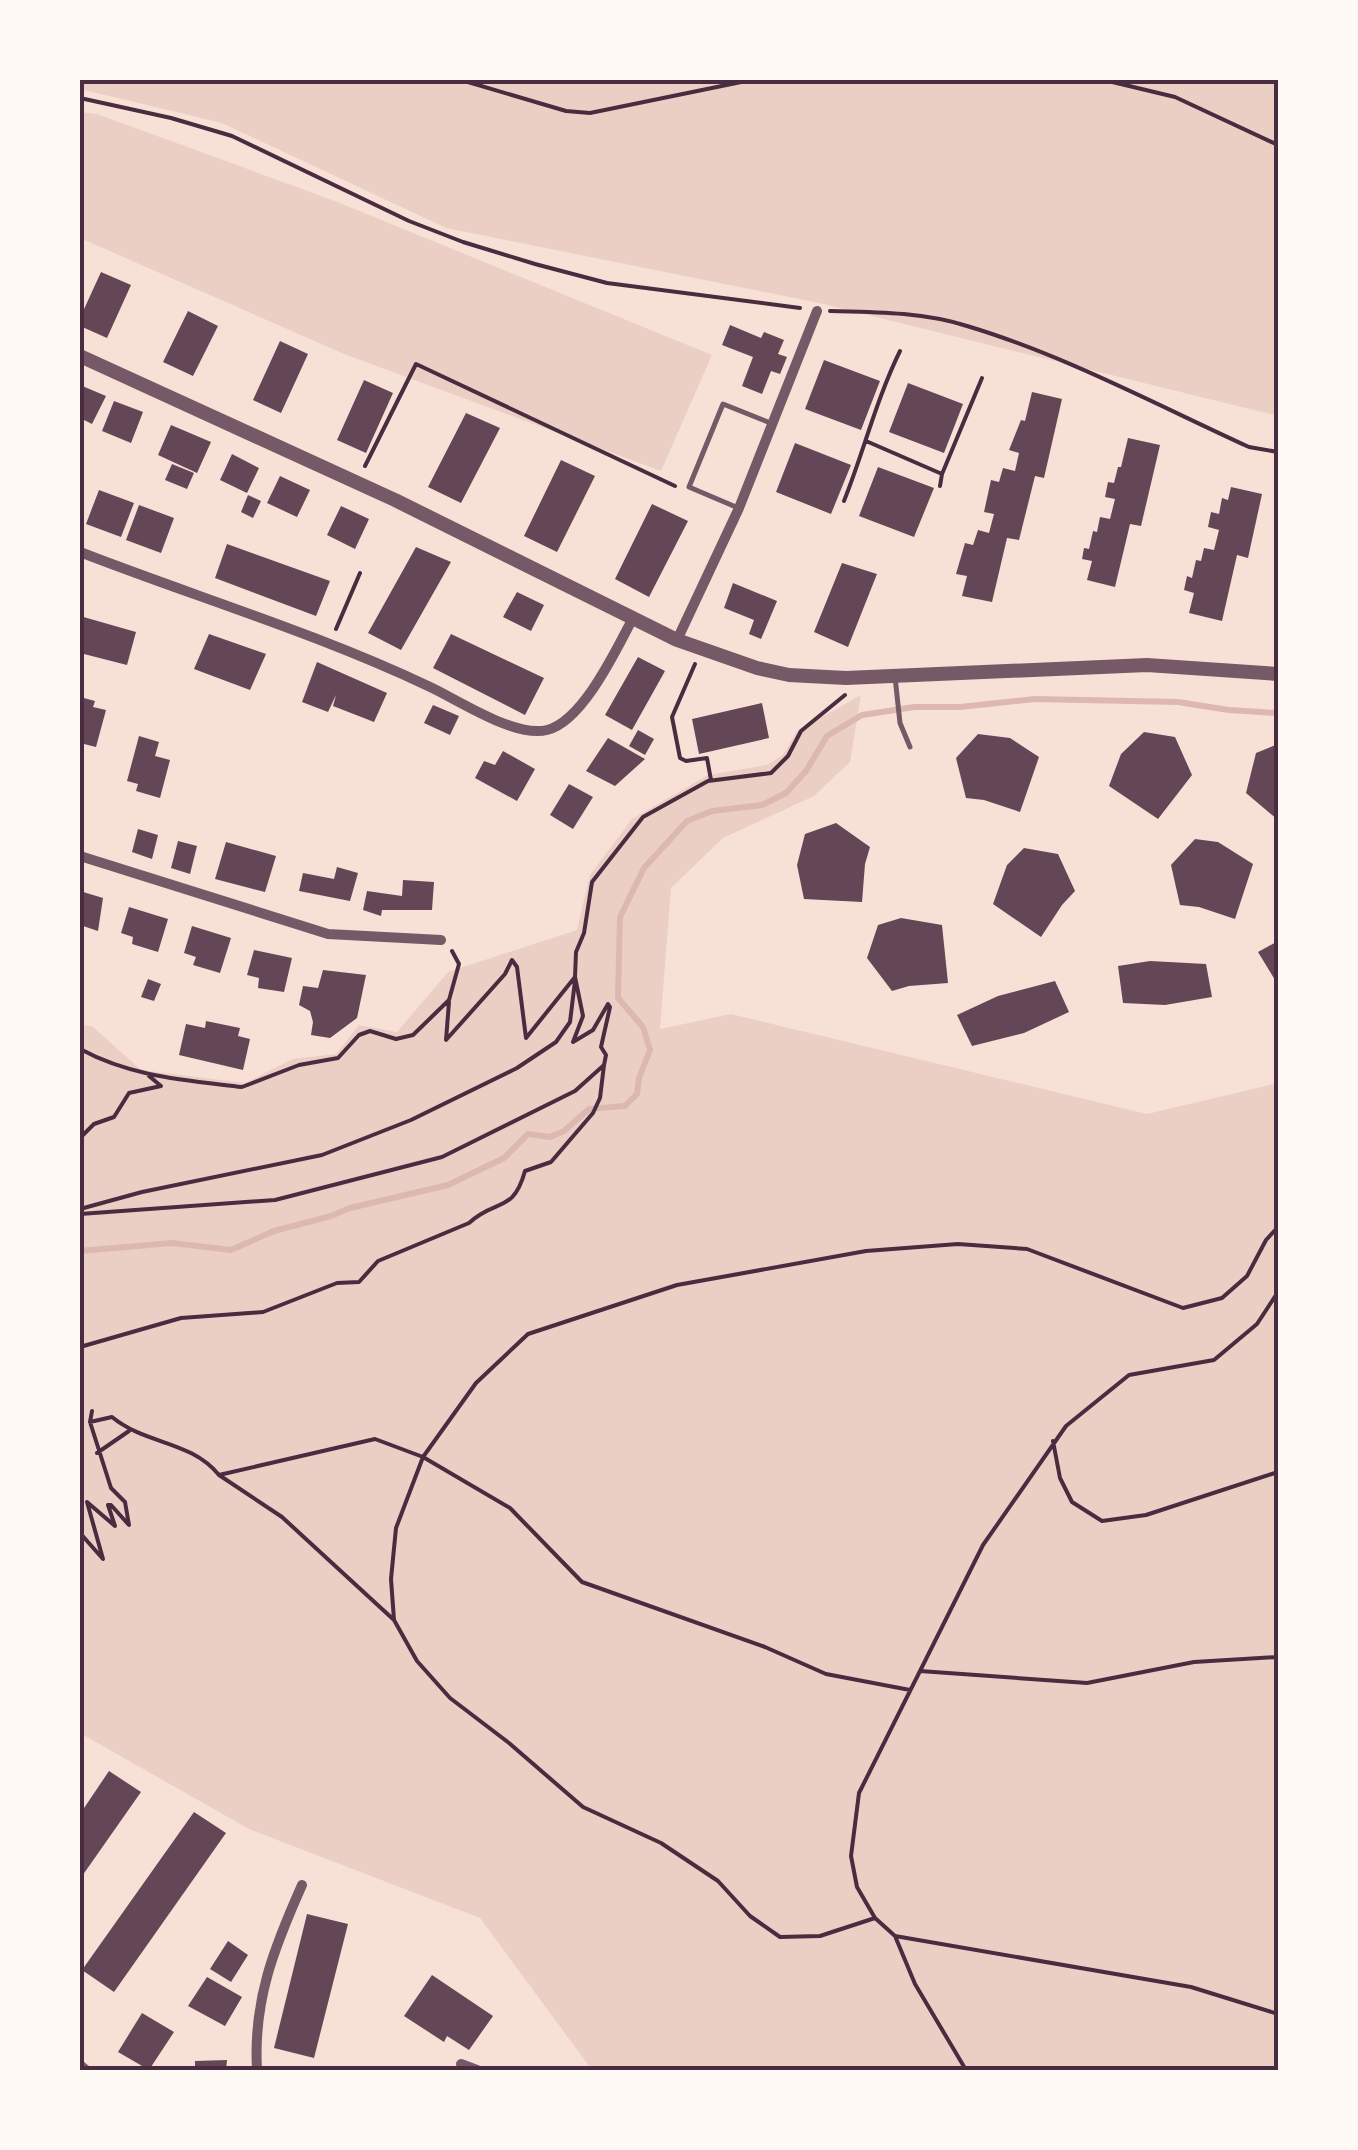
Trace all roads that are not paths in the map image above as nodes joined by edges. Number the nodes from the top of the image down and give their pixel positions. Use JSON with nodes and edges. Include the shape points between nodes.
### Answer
{"nodes":[{"id":1,"x":816,"y":310,"type":"road end"},
{"id":2,"x":80,"y":356,"type":"edge"},
{"id":3,"x":773,"y":424,"type":"junction"},
{"id":4,"x":739,"y":508,"type":"junction"},
{"id":5,"x":80,"y":552,"type":"edge"},
{"id":6,"x":633,"y":618,"type":"junction"},
{"id":7,"x":677,"y":640,"type":"junction"},
{"id":8,"x":1278,"y":674,"type":"edge"},
{"id":9,"x":895,"y":676,"type":"junction"},
{"id":10,"x":910,"y":747,"type":"dead end"},
{"id":11,"x":80,"y":856,"type":"edge"},
{"id":12,"x":441,"y":940,"type":"road end"},
{"id":13,"x":302,"y":1885,"type":"dead end"},
{"id":14,"x":80,"y":2064,"type":"edge"},
{"id":15,"x":460,"y":2064,"type":"dead end"},
{"id":16,"x":86,"y":2070,"type":"edge"},
{"id":17,"x":258,"y":2070,"type":"edge"},
{"id":18,"x":477,"y":2070,"type":"edge"}],
"edges":[{"from":1,"to":3,"type":"street"},
{"from":2,"to":6,"type":"street"},
{"from":3,"to":4,"type":"street"},
{"from":3,"to":4,"type":"lane","via":[[723,404],[690,488]]},
{"from":4,"to":7,"type":"street"},
{"from":5,"to":6,"type":"street","via":[[329,644],[523,732],[558,726],[574,714]]},
{"from":6,"to":7,"type":"street"},
{"from":7,"to":9,"type":"street","via":[[718,658],[790,675]]},
{"from":8,"to":9,"type":"street","via":[[1147,665]]},
{"from":9,"to":10,"type":"lane"},
{"from":11,"to":12,"type":"street","via":[[328,934]]},
{"from":13,"to":17,"type":"street","via":[[268,1962],[255,2034]]},
{"from":14,"to":16,"type":"street"},
{"from":15,"to":18,"type":"street"}]}
